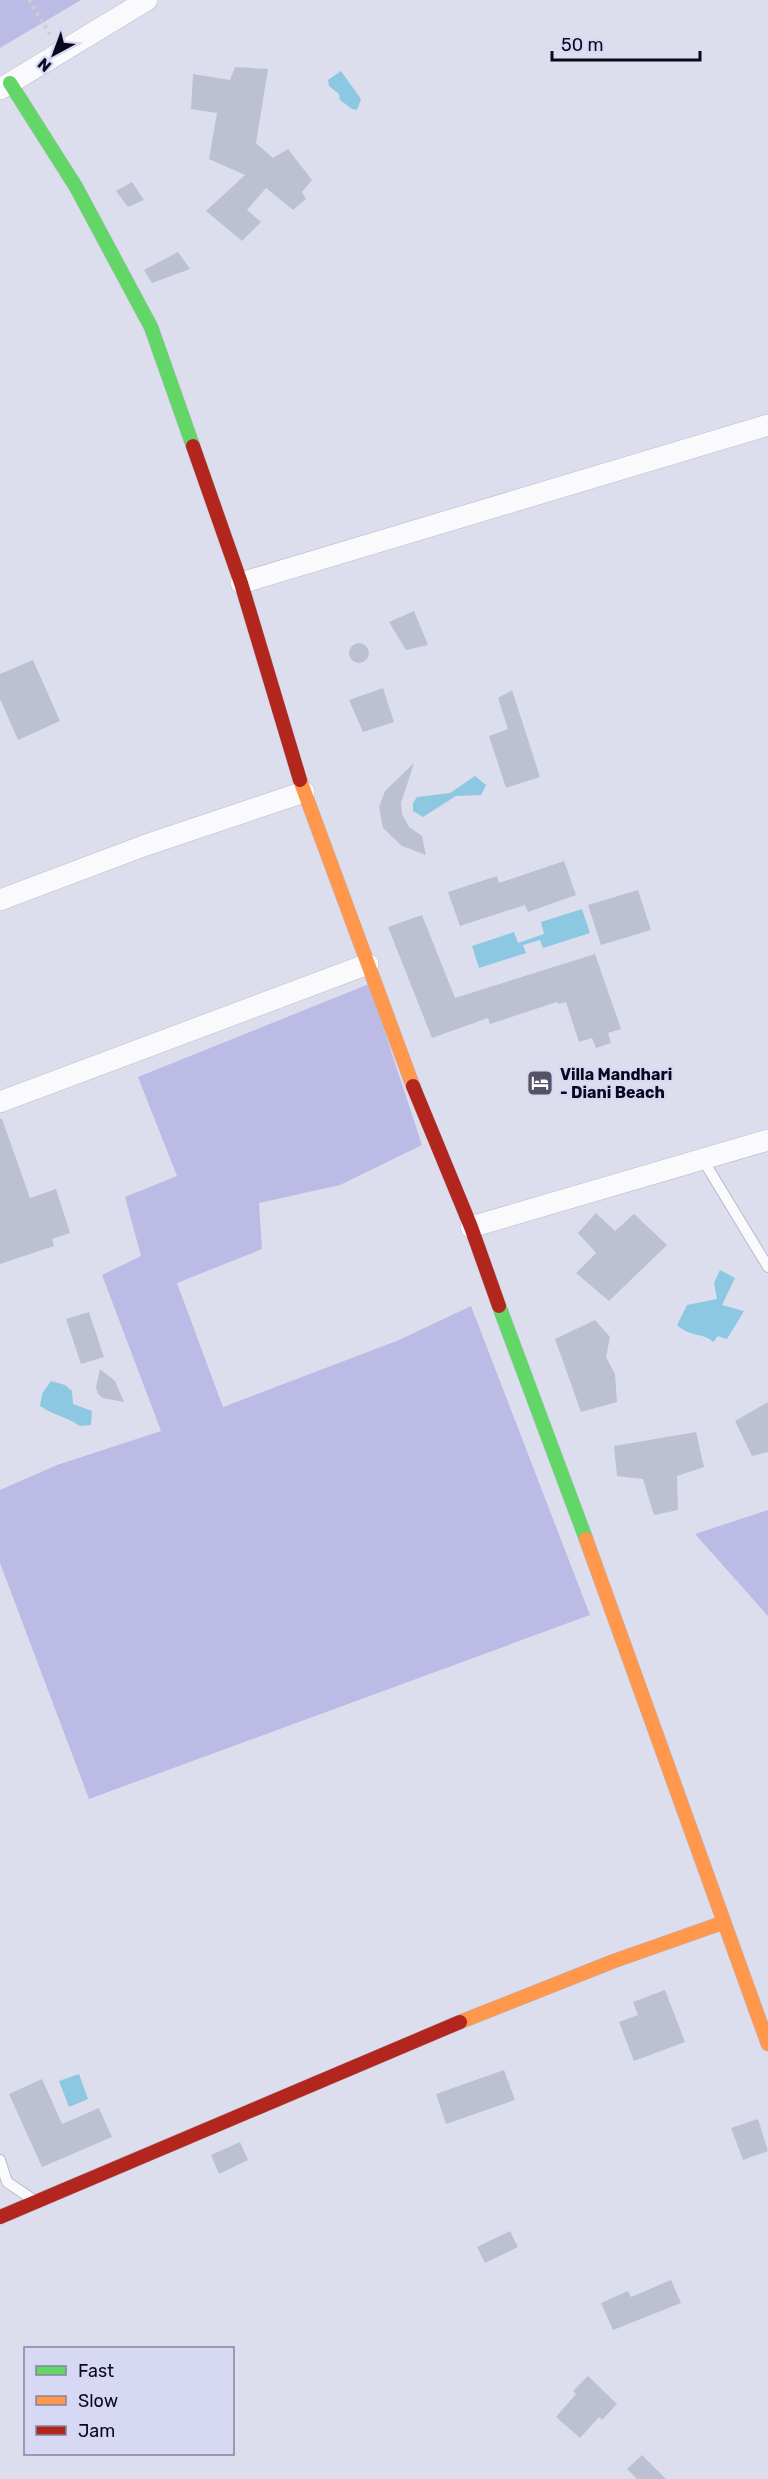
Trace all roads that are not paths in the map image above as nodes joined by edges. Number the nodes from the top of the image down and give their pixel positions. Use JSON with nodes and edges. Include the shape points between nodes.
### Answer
{"nodes":[{"id":1,"x":147,"y":0,"type":"edge"},
{"id":2,"x":5,"y":86,"type":"edge"},
{"id":3,"x":768,"y":425,"type":"edge"},
{"id":4,"x":241,"y":583,"type":"junction"},
{"id":5,"x":304,"y":792,"type":"junction"},
{"id":6,"x":0,"y":900,"type":"edge"},
{"id":7,"x":368,"y":964,"type":"junction"},
{"id":8,"x":0,"y":1102,"type":"edge"},
{"id":9,"x":768,"y":1140,"type":"edge"},
{"id":10,"x":703,"y":1160,"type":"junction"},
{"id":11,"x":471,"y":1227,"type":"junction"},
{"id":12,"x":768,"y":1267,"type":"edge"},
{"id":13,"x":722,"y":1923,"type":"junction"},
{"id":14,"x":768,"y":2044,"type":"edge"},
{"id":15,"x":0,"y":2160,"type":"edge"},
{"id":16,"x":37,"y":2203,"type":"junction"},
{"id":17,"x":0,"y":2217,"type":"edge"}],
"edges":[{"from":1,"to":2,"type":"street"},
{"from":2,"to":4,"type":"street","via":[[76,187],[151,327]]},
{"from":3,"to":4,"type":"street"},
{"from":4,"to":5,"type":"street"},
{"from":5,"to":6,"type":"street"},
{"from":5,"to":7,"type":"street"},
{"from":7,"to":8,"type":"street"},
{"from":7,"to":11,"type":"street"},
{"from":9,"to":10,"type":"street"},
{"from":10,"to":11,"type":"street"},
{"from":10,"to":12,"type":"lane"},
{"from":11,"to":13,"type":"street","via":[[528,1390],[598,1569]]},
{"from":13,"to":14,"type":"street"},
{"from":13,"to":16,"type":"street","via":[[433,2033]]},
{"from":15,"to":16,"type":"lane","via":[[7,2182]]},
{"from":16,"to":17,"type":"street"}]}
